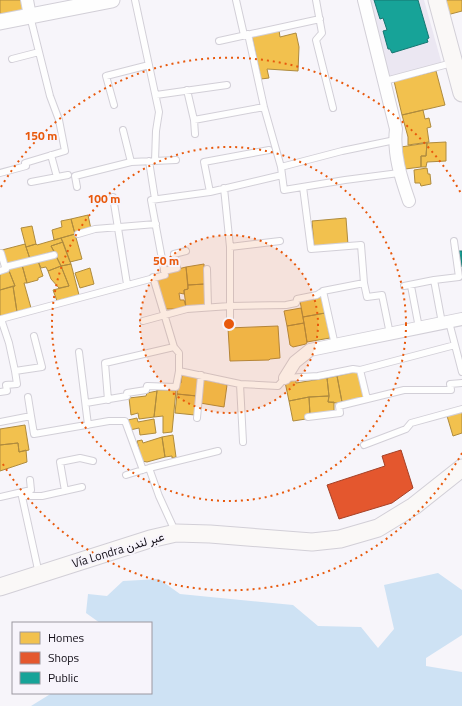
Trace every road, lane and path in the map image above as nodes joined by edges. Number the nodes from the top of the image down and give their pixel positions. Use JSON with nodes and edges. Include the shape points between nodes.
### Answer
{"nodes":[{"id":1,"x":27,"y":0,"type":"edge"},
{"id":2,"x":112,"y":0,"type":"edge"},
{"id":3,"x":135,"y":0,"type":"edge"},
{"id":4,"x":236,"y":0,"type":"edge"},
{"id":5,"x":316,"y":0,"type":"edge"},
{"id":6,"x":364,"y":0,"type":"edge"},
{"id":7,"x":437,"y":0,"type":"edge"},
{"id":8,"x":30,"y":16,"type":"junction"},
{"id":9,"x":320,"y":19,"type":"junction"},
{"id":10,"x":0,"y":22,"type":"edge"},
{"id":11,"x":246,"y":35,"type":"junction"},
{"id":12,"x":219,"y":41,"type":"dead end"},
{"id":13,"x":39,"y":52,"type":"junction"},
{"id":14,"x":12,"y":59,"type":"dead end"},
{"id":15,"x":454,"y":62,"type":"junction"},
{"id":16,"x":149,"y":65,"type":"junction"},
{"id":17,"x":385,"y":81,"type":"junction"},
{"id":18,"x":227,"y":85,"type":"dead end"},
{"id":19,"x":187,"y":90,"type":"junction"},
{"id":20,"x":462,"y":93,"type":"edge"},
{"id":21,"x":156,"y":95,"type":"junction"},
{"id":22,"x":114,"y":105,"type":"dead end"},
{"id":23,"x":264,"y":107,"type":"junction"},
{"id":24,"x":333,"y":108,"type":"dead end"},
{"id":25,"x":194,"y":120,"type":"junction"},
{"id":26,"x":123,"y":130,"type":"dead end"},
{"id":27,"x":195,"y":134,"type":"dead end"},
{"id":28,"x":395,"y":140,"type":"junction"},
{"id":29,"x":269,"y":150,"type":"dead end"},
{"id":30,"x":51,"y":155,"type":"junction"},
{"id":31,"x":176,"y":160,"type":"dead end"},
{"id":32,"x":152,"y":161,"type":"junction"},
{"id":33,"x":131,"y":162,"type":"junction"},
{"id":34,"x":281,"y":167,"type":"junction"},
{"id":35,"x":0,"y":173,"type":"edge"},
{"id":36,"x":400,"y":174,"type":"junction"},
{"id":37,"x":68,"y":175,"type":"dead end"},
{"id":38,"x":282,"y":175,"type":"junction"},
{"id":39,"x":57,"y":177,"type":"junction"},
{"id":40,"x":31,"y":182,"type":"dead end"},
{"id":41,"x":77,"y":187,"type":"dead end"},
{"id":42,"x":303,"y":187,"type":"junction"},
{"id":43,"x":224,"y":188,"type":"junction"},
{"id":44,"x":210,"y":192,"type":"junction"},
{"id":45,"x":113,"y":197,"type":"dead end"},
{"id":46,"x":155,"y":199,"type":"junction"},
{"id":47,"x":409,"y":201,"type":"dead end"},
{"id":48,"x":156,"y":224,"type":"junction"},
{"id":49,"x":118,"y":228,"type":"junction"},
{"id":50,"x":78,"y":234,"type":"dead end"},
{"id":51,"x":280,"y":241,"type":"dead end"},
{"id":52,"x":454,"y":241,"type":"dead end"},
{"id":53,"x":230,"y":247,"type":"junction"},
{"id":54,"x":186,"y":251,"type":"dead end"},
{"id":55,"x":1,"y":253,"type":"edge"},
{"id":56,"x":54,"y":254,"type":"dead end"},
{"id":57,"x":5,"y":267,"type":"junction"},
{"id":58,"x":207,"y":269,"type":"dead end"},
{"id":59,"x":0,"y":271,"type":"edge"},
{"id":60,"x":164,"y":271,"type":"junction"},
{"id":61,"x":153,"y":278,"type":"junction"},
{"id":62,"x":434,"y":280,"type":"junction"},
{"id":63,"x":364,"y":283,"type":"junction"},
{"id":64,"x":127,"y":284,"type":"junction"},
{"id":65,"x":323,"y":291,"type":"junction"},
{"id":66,"x":230,"y":306,"type":"junction"},
{"id":67,"x":208,"y":308,"type":"junction"},
{"id":68,"x":165,"y":315,"type":"junction"},
{"id":69,"x":462,"y":319,"type":"edge"},
{"id":70,"x":143,"y":321,"type":"dead end"},
{"id":71,"x":445,"y":323,"type":"junction"},
{"id":72,"x":230,"y":324,"type":"dead end"},
{"id":73,"x":419,"y":328,"type":"junction"},
{"id":74,"x":390,"y":334,"type":"junction"},
{"id":75,"x":34,"y":336,"type":"dead end"},
{"id":76,"x":335,"y":345,"type":"junction"},
{"id":77,"x":455,"y":345,"type":"junction"},
{"id":78,"x":174,"y":347,"type":"junction"},
{"id":79,"x":79,"y":352,"type":"dead end"},
{"id":80,"x":360,"y":370,"type":"junction"},
{"id":81,"x":179,"y":371,"type":"junction"},
{"id":82,"x":16,"y":372,"type":"junction"},
{"id":83,"x":462,"y":372,"type":"edge"},
{"id":84,"x":201,"y":375,"type":"junction"},
{"id":85,"x":285,"y":378,"type":"junction"},
{"id":86,"x":462,"y":383,"type":"edge"},
{"id":87,"x":240,"y":384,"type":"junction"},
{"id":88,"x":0,"y":392,"type":"edge"},
{"id":89,"x":28,"y":397,"type":"dead end"},
{"id":90,"x":367,"y":399,"type":"junction"},
{"id":91,"x":108,"y":400,"type":"junction"},
{"id":92,"x":86,"y":404,"type":"junction"},
{"id":93,"x":462,"y":409,"type":"edge"},
{"id":94,"x":31,"y":416,"type":"junction"},
{"id":95,"x":308,"y":417,"type":"dead end"},
{"id":96,"x":196,"y":418,"type":"dead end"},
{"id":97,"x":0,"y":422,"type":"edge"},
{"id":98,"x":88,"y":425,"type":"junction"},
{"id":99,"x":242,"y":442,"type":"dead end"},
{"id":100,"x":364,"y":445,"type":"dead end"},
{"id":101,"x":218,"y":451,"type":"dead end"},
{"id":102,"x":93,"y":461,"type":"dead end"},
{"id":103,"x":462,"y":468,"type":"edge"},
{"id":104,"x":146,"y":469,"type":"junction"},
{"id":105,"x":126,"y":475,"type":"dead end"},
{"id":106,"x":30,"y":480,"type":"dead end"},
{"id":107,"x":82,"y":487,"type":"dead end"},
{"id":108,"x":65,"y":491,"type":"junction"},
{"id":109,"x":22,"y":494,"type":"junction"},
{"id":110,"x":0,"y":497,"type":"edge"},
{"id":111,"x":176,"y":533,"type":"junction"},
{"id":112,"x":39,"y":575,"type":"junction"},
{"id":113,"x":0,"y":587,"type":"edge"}],
"edges":[{"from":1,"to":8,"type":"street"},
{"from":2,"to":8,"type":"street"},
{"from":3,"to":16,"type":"lane"},
{"from":4,"to":11,"type":"lane"},
{"from":5,"to":9,"type":"lane"},
{"from":6,"to":17,"type":"street"},
{"from":7,"to":15,"type":"main road"},
{"from":8,"to":10,"type":"street"},
{"from":8,"to":13,"type":"lane"},
{"from":9,"to":11,"type":"lane"},
{"from":9,"to":24,"type":"lane","via":[[322,33],[316,40]]},
{"from":11,"to":12,"type":"lane"},
{"from":11,"to":23,"type":"lane"},
{"from":13,"to":14,"type":"lane"},
{"from":13,"to":30,"type":"lane","via":[[65,151]]},
{"from":15,"to":17,"type":"lane"},
{"from":15,"to":20,"type":"main road"},
{"from":16,"to":21,"type":"lane"},
{"from":16,"to":22,"type":"lane","via":[[106,76]]},
{"from":17,"to":28,"type":"street","via":[[396,129]]},
{"from":18,"to":19,"type":"lane"},
{"from":19,"to":21,"type":"lane"},
{"from":19,"to":25,"type":"lane"},
{"from":21,"to":32,"type":"lane","via":[[159,112]]},
{"from":23,"to":25,"type":"lane"},
{"from":23,"to":34,"type":"lane"},
{"from":25,"to":27,"type":"lane"},
{"from":26,"to":33,"type":"lane"},
{"from":28,"to":34,"type":"lane"},
{"from":28,"to":36,"type":"street"},
{"from":29,"to":44,"type":"lane","via":[[204,162]]},
{"from":30,"to":35,"type":"lane","via":[[25,163],[26,166]]},
{"from":30,"to":39,"type":"lane"},
{"from":31,"to":32,"type":"lane"},
{"from":32,"to":33,"type":"lane"},
{"from":32,"to":46,"type":"lane"},
{"from":33,"to":41,"type":"lane","via":[[74,176]]},
{"from":34,"to":38,"type":"lane"},
{"from":36,"to":42,"type":"lane"},
{"from":36,"to":47,"type":"street"},
{"from":37,"to":39,"type":"lane"},
{"from":38,"to":42,"type":"lane","via":[[284,190]]},
{"from":38,"to":43,"type":"lane"},
{"from":39,"to":40,"type":"lane"},
{"from":42,"to":63,"type":"lane","via":[[311,249],[361,245]]},
{"from":43,"to":44,"type":"lane"},
{"from":43,"to":53,"type":"lane"},
{"from":44,"to":46,"type":"lane"},
{"from":45,"to":49,"type":"lane"},
{"from":46,"to":48,"type":"lane","via":[[151,200]]},
{"from":48,"to":49,"type":"lane"},
{"from":48,"to":60,"type":"lane"},
{"from":49,"to":50,"type":"lane","via":[[96,229]]},
{"from":49,"to":64,"type":"lane"},
{"from":51,"to":53,"type":"lane"},
{"from":52,"to":62,"type":"lane","via":[[459,278]]},
{"from":53,"to":66,"type":"lane"},
{"from":54,"to":60,"type":"lane","via":[[174,254],[177,268]]},
{"from":55,"to":57,"type":"lane"},
{"from":56,"to":57,"type":"lane"},
{"from":57,"to":59,"type":"lane","via":[[6,269]]},
{"from":58,"to":67,"type":"lane"},
{"from":60,"to":61,"type":"lane","via":[[165,274]]},
{"from":61,"to":64,"type":"lane"},
{"from":61,"to":68,"type":"lane"},
{"from":62,"to":71,"type":"lane"},
{"from":62,"to":73,"type":"lane","via":[[407,286]]},
{"from":63,"to":65,"type":"lane"},
{"from":63,"to":74,"type":"lane","via":[[367,298],[382,294]]},
{"from":64,"to":82,"type":"lane","via":[[1,319]]},
{"from":65,"to":66,"type":"lane","via":[[286,305]]},
{"from":65,"to":76,"type":"lane"},
{"from":66,"to":67,"type":"lane"},
{"from":66,"to":72,"type":"lane"},
{"from":67,"to":68,"type":"lane","via":[[187,309]]},
{"from":68,"to":70,"type":"lane"},
{"from":68,"to":78,"type":"lane"},
{"from":69,"to":71,"type":"street"},
{"from":71,"to":73,"type":"street"},
{"from":71,"to":77,"type":"lane"},
{"from":73,"to":74,"type":"street"},
{"from":74,"to":76,"type":"street"},
{"from":75,"to":82,"type":"lane","via":[[42,367]]},
{"from":76,"to":85,"type":"street","via":[[310,350],[295,362]]},
{"from":77,"to":80,"type":"lane"},
{"from":77,"to":83,"type":"lane"},
{"from":78,"to":81,"type":"lane","via":[[179,353]]},
{"from":78,"to":91,"type":"lane","via":[[105,363]]},
{"from":79,"to":92,"type":"lane"},
{"from":80,"to":85,"type":"lane","via":[[353,368],[318,376]]},
{"from":80,"to":90,"type":"lane"},
{"from":81,"to":84,"type":"lane"},
{"from":81,"to":91,"type":"lane","via":[[176,387],[147,386],[146,390]]},
{"from":82,"to":88,"type":"lane","via":[[17,384],[6,385],[7,391]]},
{"from":84,"to":87,"type":"lane"},
{"from":84,"to":96,"type":"lane"},
{"from":85,"to":87,"type":"lane","via":[[278,386]]},
{"from":86,"to":90,"type":"lane","via":[[450,384],[451,390],[404,390]]},
{"from":87,"to":99,"type":"lane"},
{"from":89,"to":94,"type":"lane"},
{"from":90,"to":95,"type":"lane","via":[[339,406],[340,413]]},
{"from":91,"to":92,"type":"lane"},
{"from":92,"to":98,"type":"lane"},
{"from":93,"to":100,"type":"lane","via":[[410,423],[406,429]]},
{"from":94,"to":97,"type":"lane"},
{"from":94,"to":98,"type":"lane","via":[[34,434]]},
{"from":98,"to":104,"type":"lane","via":[[126,421]]},
{"from":101,"to":104,"type":"lane"},
{"from":102,"to":108,"type":"lane","via":[[80,458],[60,462]]},
{"from":103,"to":111,"type":"main road","name":"Vía Londra عبر لندن","via":[[414,506],[378,528],[340,539],[312,542]]},
{"from":104,"to":105,"type":"lane"},
{"from":104,"to":111,"type":"lane"},
{"from":106,"to":109,"type":"lane","via":[[31,490]]},
{"from":107,"to":108,"type":"lane"},
{"from":108,"to":109,"type":"lane","via":[[42,496]]},
{"from":109,"to":110,"type":"lane"},
{"from":109,"to":112,"type":"lane"},
{"from":111,"to":112,"type":"main road","name":"Vía Londra عبر لندن"},
{"from":112,"to":113,"type":"main road","name":"Vía Londra عبر لندن"}]}
